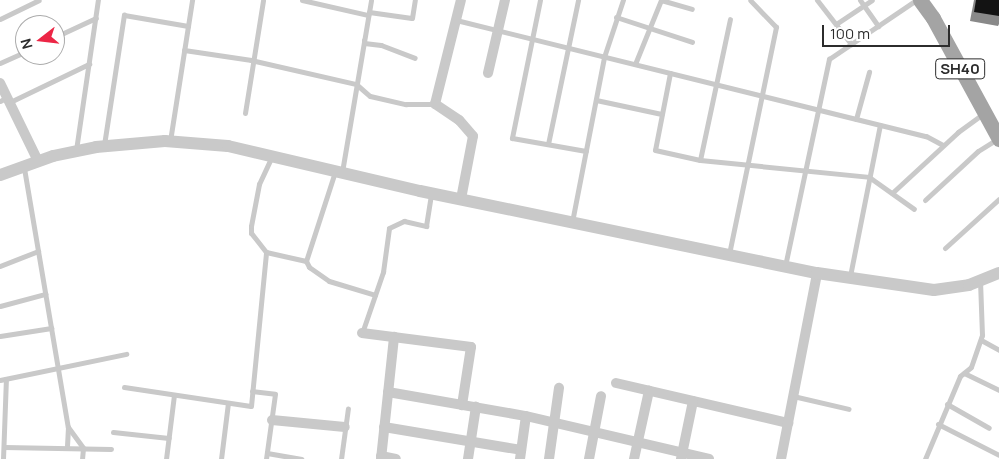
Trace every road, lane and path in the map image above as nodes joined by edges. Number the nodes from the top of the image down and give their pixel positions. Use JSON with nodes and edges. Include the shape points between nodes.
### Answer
{"nodes":[{"id":1,"x":39,"y":0,"type":"edge"},
{"id":2,"x":98,"y":0,"type":"edge"},
{"id":3,"x":192,"y":0,"type":"edge"},
{"id":4,"x":263,"y":0,"type":"edge"},
{"id":5,"x":302,"y":0,"type":"edge"},
{"id":6,"x":371,"y":0,"type":"edge"},
{"id":7,"x":416,"y":0,"type":"edge"},
{"id":8,"x":461,"y":0,"type":"edge"},
{"id":9,"x":505,"y":0,"type":"edge"},
{"id":10,"x":540,"y":0,"type":"edge"},
{"id":11,"x":578,"y":0,"type":"edge"},
{"id":12,"x":623,"y":0,"type":"edge"},
{"id":13,"x":661,"y":0,"type":"edge"},
{"id":14,"x":750,"y":0,"type":"edge"},
{"id":15,"x":818,"y":0,"type":"edge"},
{"id":16,"x":860,"y":0,"type":"edge"},
{"id":17,"x":872,"y":0,"type":"edge"},
{"id":18,"x":916,"y":0,"type":"edge"},
{"id":19,"x":920,"y":0,"type":"edge"},
{"id":20,"x":864,"y":6,"type":"junction"},
{"id":21,"x":692,"y":9,"type":"dead end"},
{"id":22,"x":368,"y":13,"type":"junction"},
{"id":23,"x":616,"y":17,"type":"junction"},
{"id":24,"x":96,"y":18,"type":"junction"},
{"id":25,"x":0,"y":19,"type":"edge"},
{"id":26,"x":730,"y":19,"type":"dead end"},
{"id":27,"x":456,"y":20,"type":"junction"},
{"id":28,"x":836,"y":24,"type":"junction"},
{"id":29,"x":188,"y":26,"type":"junction"},
{"id":30,"x":878,"y":26,"type":"junction"},
{"id":31,"x":651,"y":29,"type":"junction"},
{"id":32,"x":498,"y":31,"type":"junction"},
{"id":33,"x":65,"y":32,"type":"edge"},
{"id":34,"x":532,"y":39,"type":"junction"},
{"id":35,"x":364,"y":40,"type":"junction"},
{"id":36,"x":692,"y":42,"type":"dead end"},
{"id":37,"x":851,"y":44,"type":"junction"},
{"id":38,"x":567,"y":48,"type":"junction"},
{"id":39,"x":184,"y":50,"type":"junction"},
{"id":40,"x":15,"y":56,"type":"edge"},
{"id":41,"x":604,"y":57,"type":"junction"},
{"id":42,"x":415,"y":58,"type":"dead end"},
{"id":43,"x":251,"y":60,"type":"junction"},
{"id":44,"x":0,"y":63,"type":"edge"},
{"id":45,"x":89,"y":64,"type":"junction"},
{"id":46,"x":635,"y":64,"type":"junction"},
{"id":47,"x":869,"y":72,"type":"dead end"},
{"id":48,"x":488,"y":73,"type":"dead end"},
{"id":49,"x":670,"y":73,"type":"junction"},
{"id":50,"x":0,"y":83,"type":"edge"},
{"id":51,"x":356,"y":84,"type":"junction"},
{"id":52,"x":716,"y":84,"type":"junction"},
{"id":53,"x":762,"y":96,"type":"junction"},
{"id":54,"x":5,"y":100,"type":"edge"},
{"id":55,"x":596,"y":100,"type":"junction"},
{"id":56,"x":435,"y":104,"type":"junction"},
{"id":57,"x":818,"y":110,"type":"junction"},
{"id":58,"x":245,"y":113,"type":"dead end"},
{"id":59,"x":662,"y":114,"type":"junction"},
{"id":60,"x":984,"y":114,"type":"junction"},
{"id":61,"x":856,"y":119,"type":"junction"},
{"id":62,"x":880,"y":125,"type":"junction"},
{"id":63,"x":997,"y":132,"type":"edge"},
{"id":64,"x":170,"y":141,"type":"junction"},
{"id":65,"x":548,"y":144,"type":"junction"},
{"id":66,"x":943,"y":145,"type":"junction"},
{"id":67,"x":104,"y":146,"type":"junction"},
{"id":68,"x":76,"y":151,"type":"junction"},
{"id":69,"x":586,"y":151,"type":"junction"},
{"id":70,"x":272,"y":156,"type":"junction"},
{"id":71,"x":700,"y":160,"type":"junction"},
{"id":72,"x":38,"y":161,"type":"junction"},
{"id":73,"x":748,"y":165,"type":"junction"},
{"id":74,"x":24,"y":166,"type":"junction"},
{"id":75,"x":805,"y":171,"type":"junction"},
{"id":76,"x":338,"y":172,"type":"junction"},
{"id":77,"x":0,"y":175,"type":"edge"},
{"id":78,"x":869,"y":177,"type":"junction"},
{"id":79,"x":431,"y":193,"type":"junction"},
{"id":80,"x":892,"y":194,"type":"junction"},
{"id":81,"x":999,"y":199,"type":"edge"},
{"id":82,"x":460,"y":200,"type":"junction"},
{"id":83,"x":925,"y":200,"type":"dead end"},
{"id":84,"x":914,"y":209,"type":"dead end"},
{"id":85,"x":572,"y":222,"type":"junction"},
{"id":86,"x":945,"y":248,"type":"dead end"},
{"id":87,"x":38,"y":251,"type":"junction"},
{"id":88,"x":266,"y":252,"type":"junction"},
{"id":89,"x":728,"y":255,"type":"junction"},
{"id":90,"x":306,"y":261,"type":"junction"},
{"id":91,"x":0,"y":266,"type":"edge"},
{"id":92,"x":784,"y":267,"type":"junction"},
{"id":93,"x":817,"y":273,"type":"junction"},
{"id":94,"x":999,"y":273,"type":"edge"},
{"id":95,"x":850,"y":278,"type":"junction"},
{"id":96,"x":980,"y":280,"type":"junction"},
{"id":97,"x":45,"y":294,"type":"junction"},
{"id":98,"x":375,"y":295,"type":"junction"},
{"id":99,"x":0,"y":306,"type":"edge"},
{"id":100,"x":51,"y":328,"type":"junction"},
{"id":101,"x":362,"y":333,"type":"joint"},
{"id":102,"x":0,"y":336,"type":"edge"},
{"id":103,"x":394,"y":337,"type":"junction"},
{"id":104,"x":980,"y":340,"type":"junction"},
{"id":105,"x":999,"y":350,"type":"edge"},
{"id":106,"x":126,"y":354,"type":"dead end"},
{"id":107,"x":58,"y":368,"type":"junction"},
{"id":108,"x":964,"y":373,"type":"junction"},
{"id":109,"x":3,"y":379,"type":"edge"},
{"id":110,"x":616,"y":383,"type":"dead end"},
{"id":111,"x":124,"y":388,"type":"dead end"},
{"id":112,"x":559,"y":388,"type":"dead end"},
{"id":113,"x":999,"y":390,"type":"edge"},
{"id":114,"x":252,"y":391,"type":"junction"},
{"id":115,"x":649,"y":391,"type":"junction"},
{"id":116,"x":388,"y":392,"type":"junction"},
{"id":117,"x":174,"y":395,"type":"junction"},
{"id":118,"x":601,"y":396,"type":"dead end"},
{"id":119,"x":793,"y":396,"type":"junction"},
{"id":120,"x":693,"y":401,"type":"junction"},
{"id":121,"x":228,"y":403,"type":"junction"},
{"id":122,"x":947,"y":404,"type":"junction"},
{"id":123,"x":462,"y":405,"type":"junction"},
{"id":124,"x":476,"y":407,"type":"junction"},
{"id":125,"x":348,"y":408,"type":"dead end"},
{"id":126,"x":849,"y":409,"type":"dead end"},
{"id":127,"x":526,"y":416,"type":"junction"},
{"id":128,"x":272,"y":420,"type":"junction"},
{"id":129,"x":554,"y":423,"type":"junction"},
{"id":130,"x":788,"y":423,"type":"junction"},
{"id":131,"x":938,"y":424,"type":"junction"},
{"id":132,"x":384,"y":426,"type":"junction"},
{"id":133,"x":68,"y":427,"type":"junction"},
{"id":134,"x":345,"y":427,"type":"junction"},
{"id":135,"x":989,"y":428,"type":"dead end"},
{"id":136,"x":113,"y":432,"type":"dead end"},
{"id":137,"x":594,"y":432,"type":"junction"},
{"id":138,"x":169,"y":438,"type":"junction"},
{"id":139,"x":471,"y":442,"type":"junction"},
{"id":140,"x":638,"y":442,"type":"junction"},
{"id":141,"x":67,"y":446,"type":"junction"},
{"id":142,"x":4,"y":447,"type":"junction"},
{"id":143,"x":83,"y":448,"type":"junction"},
{"id":144,"x":111,"y":449,"type":"dead end"},
{"id":145,"x":521,"y":454,"type":"edge"},
{"id":146,"x":999,"y":455,"type":"edge"},
{"id":147,"x":266,"y":456,"type":"edge"},
{"id":148,"x":681,"y":456,"type":"edge"},
{"id":149,"x":381,"y":458,"type":"edge"},
{"id":150,"x":3,"y":459,"type":"edge"},
{"id":151,"x":82,"y":459,"type":"edge"},
{"id":152,"x":166,"y":459,"type":"edge"},
{"id":153,"x":221,"y":459,"type":"edge"},
{"id":154,"x":301,"y":459,"type":"edge"},
{"id":155,"x":341,"y":459,"type":"edge"},
{"id":156,"x":396,"y":459,"type":"edge"},
{"id":157,"x":468,"y":459,"type":"edge"},
{"id":158,"x":549,"y":459,"type":"edge"},
{"id":159,"x":589,"y":459,"type":"edge"},
{"id":160,"x":634,"y":459,"type":"edge"},
{"id":161,"x":709,"y":459,"type":"edge"},
{"id":162,"x":781,"y":459,"type":"edge"},
{"id":163,"x":925,"y":459,"type":"edge"}],
"edges":[{"from":1,"to":25,"type":"lane"},
{"from":2,"to":24,"type":"lane"},
{"from":3,"to":29,"type":"lane"},
{"from":4,"to":43,"type":"lane"},
{"from":5,"to":22,"type":"lane"},
{"from":6,"to":22,"type":"lane"},
{"from":7,"to":22,"type":"lane","via":[[412,18]]},
{"from":8,"to":27,"type":"street"},
{"from":9,"to":32,"type":"street"},
{"from":10,"to":34,"type":"lane"},
{"from":11,"to":38,"type":"lane"},
{"from":12,"to":23,"type":"lane"},
{"from":13,"to":21,"type":"lane"},
{"from":13,"to":31,"type":"lane"},
{"from":14,"to":53,"type":"lane","via":[[776,27]]},
{"from":15,"to":28,"type":"lane"},
{"from":16,"to":20,"type":"lane"},
{"from":17,"to":20,"type":"lane"},
{"from":18,"to":30,"type":"lane"},
{"from":19,"to":60,"type":"main road","number":"SH40","via":[[933,18]]},
{"from":20,"to":28,"type":"lane"},
{"from":20,"to":30,"type":"lane"},
{"from":22,"to":35,"type":"lane"},
{"from":23,"to":31,"type":"lane"},
{"from":23,"to":41,"type":"lane"},
{"from":24,"to":33,"type":"lane"},
{"from":24,"to":45,"type":"lane"},
{"from":26,"to":52,"type":"lane"},
{"from":27,"to":32,"type":"lane"},
{"from":27,"to":56,"type":"street"},
{"from":28,"to":37,"type":"lane"},
{"from":29,"to":39,"type":"lane"},
{"from":29,"to":67,"type":"lane","via":[[124,15]]},
{"from":30,"to":37,"type":"lane"},
{"from":31,"to":36,"type":"lane"},
{"from":31,"to":46,"type":"lane"},
{"from":32,"to":34,"type":"lane"},
{"from":32,"to":48,"type":"street"},
{"from":34,"to":38,"type":"lane"},
{"from":34,"to":65,"type":"lane","via":[[512,138]]},
{"from":35,"to":42,"type":"lane","via":[[364,43],[381,45]]},
{"from":35,"to":51,"type":"lane"},
{"from":37,"to":57,"type":"lane","via":[[830,59]]},
{"from":38,"to":41,"type":"lane"},
{"from":38,"to":65,"type":"lane"},
{"from":39,"to":43,"type":"lane"},
{"from":39,"to":64,"type":"lane"},
{"from":40,"to":44,"type":"lane"},
{"from":41,"to":46,"type":"lane"},
{"from":41,"to":55,"type":"lane"},
{"from":43,"to":51,"type":"lane"},
{"from":43,"to":58,"type":"lane"},
{"from":45,"to":54,"type":"lane"},
{"from":45,"to":68,"type":"lane"},
{"from":46,"to":49,"type":"lane"},
{"from":47,"to":61,"type":"lane"},
{"from":49,"to":52,"type":"lane"},
{"from":49,"to":59,"type":"lane"},
{"from":50,"to":54,"type":"street"},
{"from":51,"to":56,"type":"lane","via":[[370,96],[406,104]]},
{"from":51,"to":76,"type":"lane"},
{"from":52,"to":53,"type":"lane"},
{"from":52,"to":71,"type":"lane"},
{"from":53,"to":57,"type":"lane"},
{"from":53,"to":73,"type":"lane"},
{"from":54,"to":72,"type":"street"},
{"from":55,"to":59,"type":"lane"},
{"from":55,"to":69,"type":"lane"},
{"from":56,"to":82,"type":"street","via":[[459,120],[473,136]]},
{"from":57,"to":61,"type":"lane"},
{"from":57,"to":75,"type":"lane"},
{"from":59,"to":71,"type":"lane","via":[[655,150]]},
{"from":60,"to":63,"type":"main road","number":"SH40"},
{"from":60,"to":66,"type":"lane"},
{"from":61,"to":62,"type":"lane"},
{"from":62,"to":66,"type":"lane","via":[[926,136]]},
{"from":62,"to":78,"type":"lane"},
{"from":63,"to":83,"type":"lane"},
{"from":64,"to":67,"type":"street"},
{"from":64,"to":70,"type":"street","via":[[228,146]]},
{"from":65,"to":69,"type":"lane"},
{"from":66,"to":80,"type":"lane"},
{"from":67,"to":68,"type":"street"},
{"from":68,"to":72,"type":"street"},
{"from":69,"to":85,"type":"lane"},
{"from":70,"to":76,"type":"street"},
{"from":70,"to":88,"type":"lane","via":[[259,184],[251,226],[251,233]]},
{"from":71,"to":73,"type":"lane"},
{"from":72,"to":74,"type":"street"},
{"from":73,"to":75,"type":"lane"},
{"from":73,"to":89,"type":"lane"},
{"from":74,"to":77,"type":"street"},
{"from":74,"to":87,"type":"lane"},
{"from":75,"to":78,"type":"lane"},
{"from":75,"to":92,"type":"lane"},
{"from":76,"to":79,"type":"street"},
{"from":76,"to":90,"type":"lane"},
{"from":78,"to":80,"type":"lane"},
{"from":78,"to":95,"type":"lane"},
{"from":79,"to":82,"type":"street"},
{"from":79,"to":98,"type":"lane","via":[[426,226],[404,221],[389,228],[383,272]]},
{"from":80,"to":84,"type":"lane"},
{"from":81,"to":86,"type":"lane"},
{"from":82,"to":85,"type":"street"},
{"from":85,"to":89,"type":"street"},
{"from":87,"to":91,"type":"lane"},
{"from":87,"to":97,"type":"lane"},
{"from":88,"to":90,"type":"lane"},
{"from":88,"to":114,"type":"lane"},
{"from":89,"to":92,"type":"street"},
{"from":90,"to":98,"type":"lane","via":[[309,267],[329,281]]},
{"from":92,"to":93,"type":"street"},
{"from":93,"to":95,"type":"street"},
{"from":93,"to":119,"type":"street"},
{"from":94,"to":96,"type":"street"},
{"from":95,"to":96,"type":"street","via":[[934,290]]},
{"from":96,"to":104,"type":"lane","via":[[984,316]]},
{"from":97,"to":99,"type":"lane"},
{"from":97,"to":100,"type":"lane"},
{"from":98,"to":101,"type":"lane"},
{"from":100,"to":102,"type":"lane"},
{"from":100,"to":107,"type":"lane"},
{"from":101,"to":103,"type":"street"},
{"from":103,"to":116,"type":"street"},
{"from":103,"to":123,"type":"street","via":[[471,347]]},
{"from":104,"to":105,"type":"lane"},
{"from":104,"to":108,"type":"lane","via":[[971,367]]},
{"from":106,"to":107,"type":"lane"},
{"from":107,"to":109,"type":"lane"},
{"from":107,"to":133,"type":"lane"},
{"from":108,"to":113,"type":"lane"},
{"from":108,"to":122,"type":"lane"},
{"from":109,"to":142,"type":"lane"},
{"from":110,"to":115,"type":"street"},
{"from":111,"to":117,"type":"lane"},
{"from":112,"to":129,"type":"street"},
{"from":114,"to":121,"type":"lane","via":[[250,406]]},
{"from":114,"to":128,"type":"lane","via":[[275,394]]},
{"from":115,"to":120,"type":"street"},
{"from":115,"to":140,"type":"street"},
{"from":116,"to":123,"type":"street"},
{"from":116,"to":132,"type":"street"},
{"from":117,"to":121,"type":"lane"},
{"from":117,"to":138,"type":"lane"},
{"from":118,"to":137,"type":"street"},
{"from":119,"to":126,"type":"lane"},
{"from":119,"to":130,"type":"street"},
{"from":120,"to":130,"type":"street"},
{"from":120,"to":148,"type":"street"},
{"from":121,"to":153,"type":"lane"},
{"from":122,"to":131,"type":"lane"},
{"from":122,"to":135,"type":"lane"},
{"from":123,"to":124,"type":"street"},
{"from":124,"to":127,"type":"street"},
{"from":124,"to":139,"type":"street"},
{"from":125,"to":134,"type":"lane"},
{"from":127,"to":129,"type":"street"},
{"from":127,"to":145,"type":"street"},
{"from":128,"to":134,"type":"street"},
{"from":128,"to":147,"type":"lane"},
{"from":129,"to":137,"type":"street"},
{"from":129,"to":158,"type":"street"},
{"from":130,"to":162,"type":"street"},
{"from":131,"to":146,"type":"lane"},
{"from":131,"to":163,"type":"lane"},
{"from":132,"to":139,"type":"street"},
{"from":132,"to":149,"type":"street"},
{"from":133,"to":141,"type":"lane"},
{"from":133,"to":143,"type":"lane"},
{"from":134,"to":155,"type":"lane"},
{"from":136,"to":138,"type":"lane"},
{"from":137,"to":140,"type":"street"},
{"from":137,"to":159,"type":"street"},
{"from":138,"to":152,"type":"lane"},
{"from":139,"to":145,"type":"street"},
{"from":139,"to":157,"type":"street"},
{"from":140,"to":148,"type":"street"},
{"from":140,"to":160,"type":"street"},
{"from":141,"to":142,"type":"lane"},
{"from":141,"to":143,"type":"lane"},
{"from":142,"to":150,"type":"lane"},
{"from":143,"to":144,"type":"lane"},
{"from":143,"to":151,"type":"lane"},
{"from":147,"to":154,"type":"lane"},
{"from":148,"to":161,"type":"street"},
{"from":149,"to":156,"type":"street"}]}
